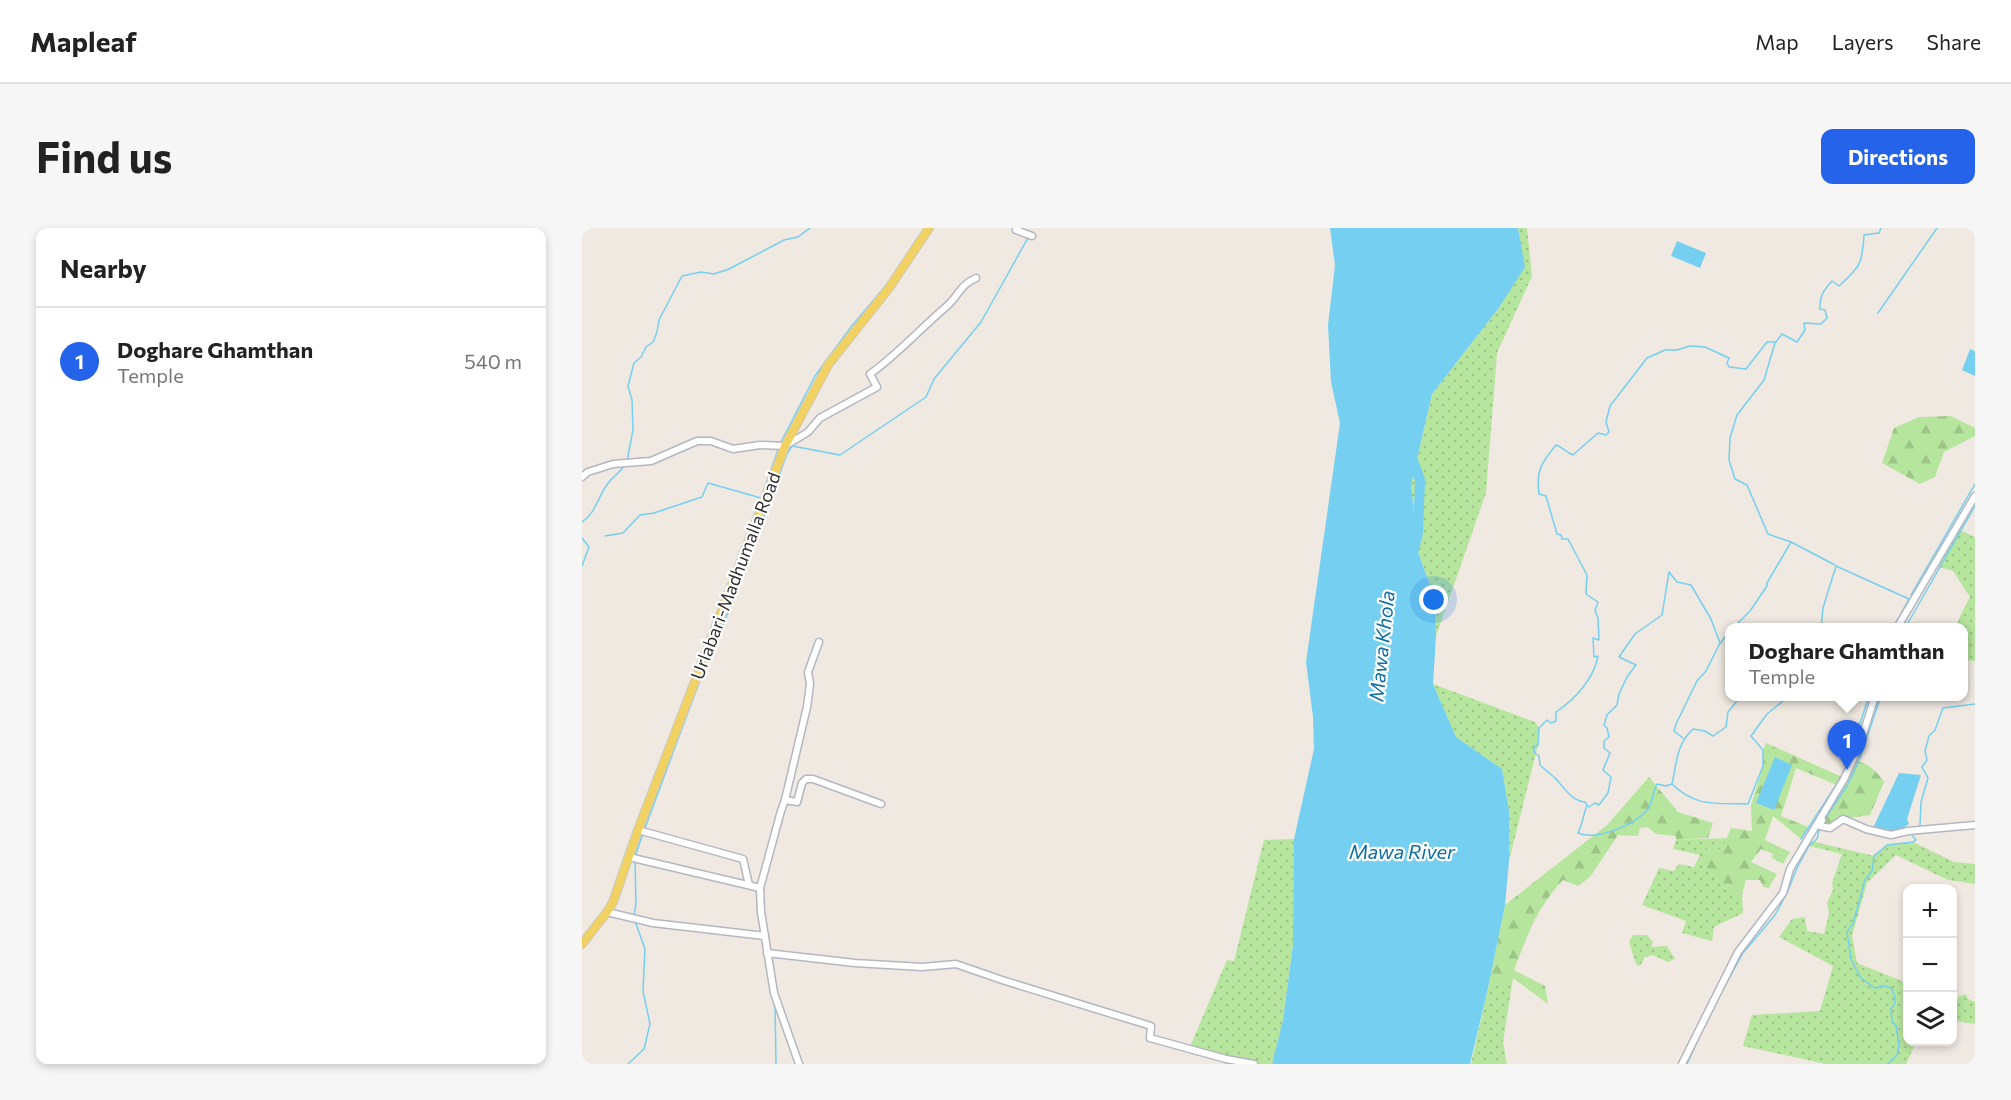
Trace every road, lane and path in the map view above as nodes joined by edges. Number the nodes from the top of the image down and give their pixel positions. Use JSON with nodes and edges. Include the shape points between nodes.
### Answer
{"nodes":[{"id":1,"x":929,"y":228,"type":"edge"},
{"id":2,"x":1016,"y":228,"type":"edge"},
{"id":3,"x":1032,"y":236,"type":"dead end"},
{"id":4,"x":976,"y":278,"type":"dead end"},
{"id":5,"x":785,"y":446,"type":"junction"},
{"id":6,"x":582,"y":477,"type":"edge"},
{"id":7,"x":1975,"y":496,"type":"edge"},
{"id":8,"x":1899,"y":623,"type":"edge"},
{"id":9,"x":819,"y":642,"type":"dead end"},
{"id":10,"x":1873,"y":701,"type":"edge"},
{"id":11,"x":786,"y":800,"type":"junction"},
{"id":12,"x":881,"y":804,"type":"dead end"},
{"id":13,"x":1826,"y":810,"type":"junction"},
{"id":14,"x":1975,"y":825,"type":"edge"},
{"id":15,"x":638,"y":830,"type":"junction"},
{"id":16,"x":629,"y":857,"type":"junction"},
{"id":17,"x":749,"y":885,"type":"junction"},
{"id":18,"x":760,"y":888,"type":"junction"},
{"id":19,"x":607,"y":912,"type":"junction"},
{"id":20,"x":765,"y":936,"type":"junction"},
{"id":21,"x":582,"y":944,"type":"edge"},
{"id":22,"x":767,"y":953,"type":"junction"},
{"id":23,"x":799,"y":1064,"type":"edge"},
{"id":24,"x":1254,"y":1064,"type":"edge"},
{"id":25,"x":1682,"y":1064,"type":"edge"}],
"edges":[{"from":1,"to":5,"type":"main road","name":"Urlabari-Madhumalla Road","via":[[889,288],[828,365]]},
{"from":2,"to":3,"type":"street"},
{"from":4,"to":5,"type":"street","via":[[965,283],[923,329],[870,374],[877,387],[820,418],[808,432]]},
{"from":5,"to":6,"type":"street","via":[[760,444],[733,449],[711,441],[697,441],[651,461],[613,464]]},
{"from":5,"to":15,"type":"main road","name":"Urlabari-Madhumalla Road"},
{"from":7,"to":8,"type":"street"},
{"from":9,"to":11,"type":"street","via":[[808,672],[807,707]]},
{"from":10,"to":13,"type":"street","via":[[1859,747]]},
{"from":11,"to":12,"type":"street","via":[[797,802],[802,783],[813,779]]},
{"from":11,"to":18,"type":"street"},
{"from":13,"to":14,"type":"street","via":[[1820,826],[1830,828],[1843,819],[1891,835]]},
{"from":13,"to":25,"type":"street","via":[[1790,869],[1783,893],[1738,952]]},
{"from":15,"to":16,"type":"main road","name":"Urlabari-Madhumalla Road"},
{"from":15,"to":17,"type":"street","via":[[743,859]]},
{"from":16,"to":17,"type":"street"},
{"from":16,"to":19,"type":"main road","name":"Urlabari-Madhumalla Road"},
{"from":17,"to":18,"type":"street"},
{"from":18,"to":20,"type":"street"},
{"from":19,"to":20,"type":"street","via":[[653,923]]},
{"from":19,"to":21,"type":"main road","name":"Urlabari-Madhumalla Road"},
{"from":20,"to":22,"type":"street"},
{"from":22,"to":23,"type":"street","via":[[774,993]]},
{"from":22,"to":24,"type":"street","via":[[922,967],[956,964],[1151,1026],[1150,1038]]}]}
